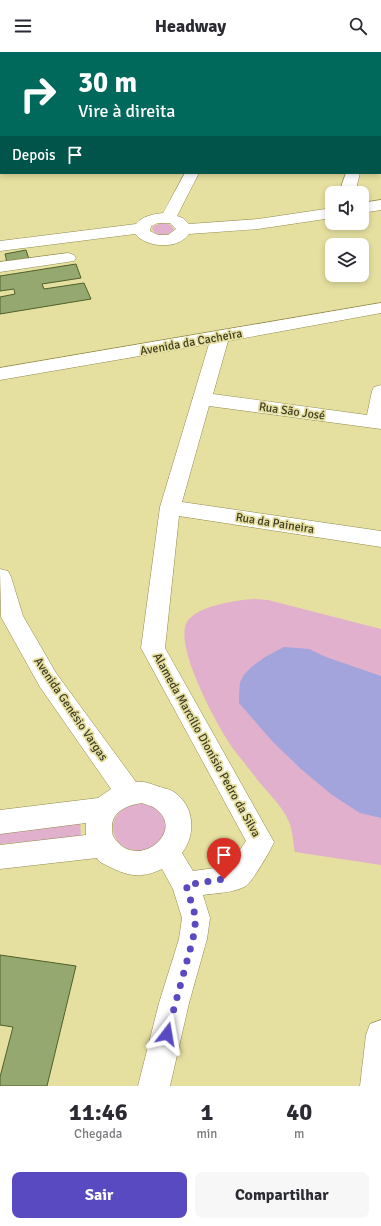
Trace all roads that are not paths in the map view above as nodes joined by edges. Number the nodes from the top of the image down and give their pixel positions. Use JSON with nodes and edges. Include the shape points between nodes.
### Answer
{"nodes":[{"id":1,"x":191,"y":174,"type":"edge"},
{"id":2,"x":353,"y":174,"type":"edge"},
{"id":3,"x":349,"y":186,"type":"edge"},
{"id":4,"x":381,"y":205,"type":"edge"},
{"id":5,"x":369,"y":207,"type":"edge"},
{"id":6,"x":325,"y":214,"type":"edge"},
{"id":7,"x":168,"y":218,"type":"junction"},
{"id":8,"x":142,"y":228,"type":"junction"},
{"id":9,"x":184,"y":229,"type":"junction"},
{"id":10,"x":0,"y":246,"type":"edge"},
{"id":11,"x":68,"y":258,"type":"dead end"},
{"id":12,"x":0,"y":267,"type":"edge"},
{"id":13,"x":381,"y":308,"type":"edge"},
{"id":14,"x":220,"y":337,"type":"junction"},
{"id":15,"x":0,"y":374,"type":"edge"},
{"id":16,"x":381,"y":391,"type":"edge"},
{"id":17,"x":202,"y":399,"type":"junction"},
{"id":18,"x":378,"y":422,"type":"edge"},
{"id":19,"x":170,"y":507,"type":"junction"},
{"id":20,"x":381,"y":539,"type":"edge"},
{"id":21,"x":0,"y":577,"type":"edge"},
{"id":22,"x":129,"y":793,"type":"junction"},
{"id":23,"x":105,"y":809,"type":"junction"},
{"id":24,"x":0,"y":822,"type":"edge"},
{"id":25,"x":103,"y":845,"type":"junction"},
{"id":26,"x":167,"y":853,"type":"junction"},
{"id":27,"x":0,"y":857,"type":"edge"},
{"id":28,"x":186,"y":885,"type":"junction"},
{"id":29,"x":381,"y":1035,"type":"edge"},
{"id":30,"x":154,"y":1086,"type":"edge"},
{"id":31,"x":376,"y":1086,"type":"edge"}],
"edges":[{"from":1,"to":7,"type":"street"},
{"from":2,"to":3,"type":"street"},
{"from":4,"to":5,"type":"street"},
{"from":6,"to":9,"type":"street","via":[[242,227]]},
{"from":7,"to":8,"type":"street","via":[[154,219]]},
{"from":7,"to":9,"type":"street","via":[[180,222]]},
{"from":8,"to":9,"type":"street","via":[[142,232],[150,238],[166,240],[179,236]]},
{"from":8,"to":10,"type":"street"},
{"from":11,"to":12,"type":"street"},
{"from":13,"to":14,"type":"street","name":"Avenida da Cacheira"},
{"from":14,"to":15,"type":"street","name":"Avenida da Cacheira"},
{"from":14,"to":17,"type":"street"},
{"from":16,"to":18,"type":"street"},
{"from":17,"to":18,"type":"street","name":"Rua São José"},
{"from":17,"to":19,"type":"street"},
{"from":19,"to":20,"type":"street","name":"Rua da Paineira"},
{"from":19,"to":28,"type":"street","name":"Alameda Marcílio Dionísio Pedro da Silva","via":[[152,648],[261,842],[237,877]]},
{"from":21,"to":22,"type":"street","name":"Avenida Genésio Vargas","via":[[12,617],[48,680]]},
{"from":22,"to":23,"type":"street","via":[[115,799]]},
{"from":22,"to":26,"type":"street","via":[[155,794],[175,809],[179,820],[179,832],[175,844]]},
{"from":23,"to":24,"type":"street"},
{"from":23,"to":25,"type":"street","via":[[98,828]]},
{"from":25,"to":26,"type":"street","via":[[116,858],[128,863],[142,864]]},
{"from":25,"to":27,"type":"street"},
{"from":26,"to":28,"type":"street"},
{"from":28,"to":30,"type":"street","via":[[196,918],[193,939]]},
{"from":29,"to":31,"type":"street"}]}
